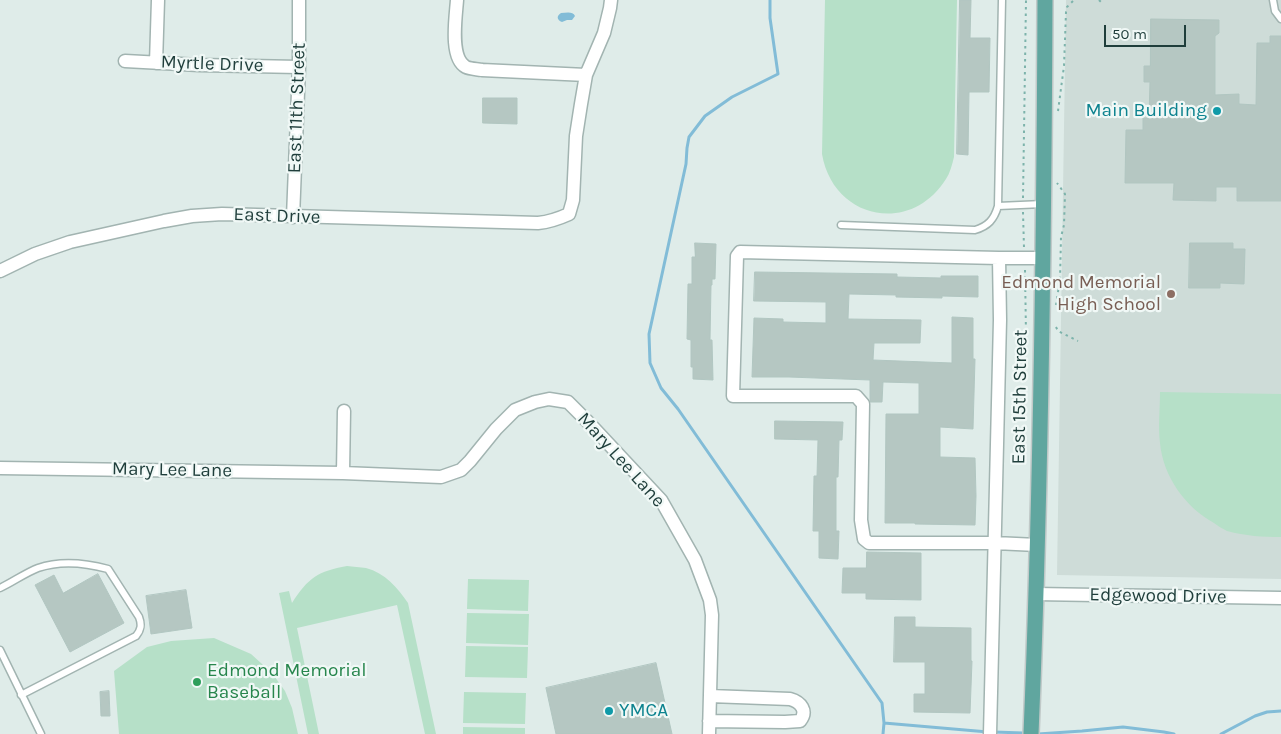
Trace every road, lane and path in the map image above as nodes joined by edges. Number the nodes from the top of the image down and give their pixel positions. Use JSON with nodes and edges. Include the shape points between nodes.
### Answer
{"nodes":[{"id":1,"x":158,"y":0,"type":"edge"},
{"id":2,"x":300,"y":0,"type":"edge"},
{"id":3,"x":457,"y":0,"type":"edge"},
{"id":4,"x":611,"y":0,"type":"edge"},
{"id":5,"x":1002,"y":0,"type":"edge"},
{"id":6,"x":1026,"y":0,"type":"edge"},
{"id":7,"x":1046,"y":0,"type":"edge"},
{"id":8,"x":1074,"y":0,"type":"edge"},
{"id":9,"x":1266,"y":0,"type":"edge"},
{"id":10,"x":1273,"y":3,"type":"edge"},
{"id":11,"x":1281,"y":19,"type":"edge"},
{"id":12,"x":125,"y":61,"type":"dead end"},
{"id":13,"x":156,"y":63,"type":"junction"},
{"id":14,"x":299,"y":67,"type":"junction"},
{"id":15,"x":586,"y":76,"type":"junction"},
{"id":16,"x":1058,"y":118,"type":"dead end"},
{"id":17,"x":1056,"y":180,"type":"dead end"},
{"id":18,"x":1044,"y":204,"type":"junction"},
{"id":19,"x":1023,"y":205,"type":"junction"},
{"id":20,"x":998,"y":206,"type":"junction"},
{"id":21,"x":292,"y":216,"type":"junction"},
{"id":22,"x":841,"y":225,"type":"dead end"},
{"id":23,"x":999,"y":258,"type":"junction"},
{"id":24,"x":1024,"y":258,"type":"junction"},
{"id":25,"x":1043,"y":258,"type":"junction"},
{"id":26,"x":0,"y":271,"type":"edge"},
{"id":27,"x":1056,"y":305,"type":"dead end"},
{"id":28,"x":1054,"y":322,"type":"dead end"},
{"id":29,"x":1026,"y":334,"type":"dead end"},
{"id":30,"x":1078,"y":341,"type":"dead end"},
{"id":31,"x":344,"y":411,"type":"dead end"},
{"id":32,"x":0,"y":468,"type":"edge"},
{"id":33,"x":343,"y":473,"type":"junction"},
{"id":34,"x":995,"y":543,"type":"junction"},
{"id":35,"x":1037,"y":545,"type":"junction"},
{"id":36,"x":0,"y":588,"type":"edge"},
{"id":37,"x":1036,"y":594,"type":"junction"},
{"id":38,"x":1281,"y":598,"type":"edge"},
{"id":39,"x":0,"y":650,"type":"edge"},
{"id":40,"x":21,"y":695,"type":"junction"},
{"id":41,"x":710,"y":696,"type":"junction"},
{"id":42,"x":709,"y":728,"type":"edge"},
{"id":43,"x":41,"y":734,"type":"edge"},
{"id":44,"x":990,"y":734,"type":"edge"},
{"id":45,"x":1030,"y":734,"type":"edge"}],
"edges":[{"from":1,"to":13,"type":"street"},
{"from":2,"to":14,"type":"street","name":"East 11th Street"},
{"from":3,"to":15,"type":"street","via":[[455,48],[459,60],[466,67]]},
{"from":4,"to":15,"type":"street","via":[[604,33]]},
{"from":5,"to":20,"type":"lane"},
{"from":6,"to":19,"type":"path"},
{"from":7,"to":18,"type":"main road","name":"East 15th Street"},
{"from":8,"to":16,"type":"path","via":[[1066,12]]},
{"from":9,"to":10,"type":"lane"},
{"from":10,"to":11,"type":"lane"},
{"from":12,"to":13,"type":"street","name":"Myrtle Drive"},
{"from":13,"to":14,"type":"street","name":"Myrtle Drive"},
{"from":14,"to":21,"type":"street","name":"East 11th Street"},
{"from":15,"to":21,"type":"street","name":"East Drive","via":[[576,136],[573,200],[568,214],[562,217],[538,223]]},
{"from":17,"to":27,"type":"path","via":[[1065,194]]},
{"from":18,"to":19,"type":"lane"},
{"from":18,"to":25,"type":"main road","name":"East 15th Street"},
{"from":19,"to":20,"type":"lane"},
{"from":19,"to":24,"type":"path"},
{"from":20,"to":22,"type":"lane","via":[[988,224],[975,230]]},
{"from":21,"to":26,"type":"street","name":"East Drive","via":[[222,214],[164,221],[70,242]]},
{"from":23,"to":24,"type":"street"},
{"from":23,"to":34,"type":"street"},
{"from":23,"to":34,"type":"street","via":[[740,252],[737,256],[733,396],[856,396],[863,404],[861,520],[864,539],[869,543]]},
{"from":24,"to":25,"type":"street"},
{"from":24,"to":29,"type":"path"},
{"from":25,"to":35,"type":"main road","name":"East 15th Street"},
{"from":28,"to":30,"type":"path","via":[[1058,331]]},
{"from":31,"to":33,"type":"street"},
{"from":32,"to":33,"type":"street","name":"Mary Lee Lane"},
{"from":33,"to":41,"type":"street","name":"Mary Lee Lane","via":[[450,475],[461,470],[515,410],[549,399],[568,402],[661,500],[695,560],[710,600],[712,615]]},
{"from":34,"to":35,"type":"street"},
{"from":34,"to":44,"type":"street"},
{"from":35,"to":37,"type":"main road","name":"East 15th Street"},
{"from":36,"to":40,"type":"lane","via":[[38,568],[57,563],[90,564],[108,569],[141,624],[136,636]]},
{"from":37,"to":38,"type":"street","name":"Edgewood Drive"},
{"from":37,"to":45,"type":"main road","name":"East 15th Street"},
{"from":39,"to":40,"type":"lane"},
{"from":40,"to":43,"type":"lane"},
{"from":41,"to":42,"type":"street","name":"Mary Lee Lane"},
{"from":41,"to":42,"type":"street","via":[[790,699],[802,705],[804,711],[800,721]]}]}
